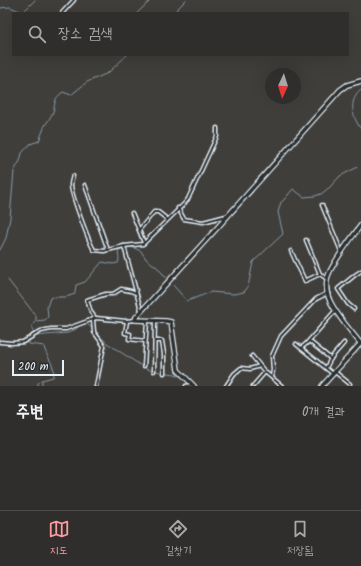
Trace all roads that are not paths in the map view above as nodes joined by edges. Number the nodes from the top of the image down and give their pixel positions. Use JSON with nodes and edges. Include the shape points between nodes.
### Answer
{"nodes":[{"id":1,"x":74,"y":0,"type":"edge"},
{"id":2,"x":63,"y":12,"type":"edge"},
{"id":3,"x":361,"y":81,"type":"edge"},
{"id":4,"x":217,"y":128,"type":"dead end"},
{"id":5,"x":73,"y":176,"type":"dead end"},
{"id":6,"x":84,"y":185,"type":"dead end"},
{"id":7,"x":322,"y":205,"type":"dead end"},
{"id":8,"x":178,"y":208,"type":"junction"},
{"id":9,"x":132,"y":213,"type":"dead end"},
{"id":10,"x":228,"y":216,"type":"junction"},
{"id":11,"x":167,"y":220,"type":"junction"},
{"id":12,"x":361,"y":225,"type":"edge"},
{"id":13,"x":139,"y":230,"type":"junction"},
{"id":14,"x":306,"y":240,"type":"dead end"},
{"id":15,"x":144,"y":243,"type":"junction"},
{"id":16,"x":124,"y":246,"type":"junction"},
{"id":17,"x":108,"y":250,"type":"junction"},
{"id":18,"x":291,"y":251,"type":"dead end"},
{"id":19,"x":342,"y":252,"type":"junction"},
{"id":20,"x":361,"y":271,"type":"edge"},
{"id":21,"x":320,"y":274,"type":"junction"},
{"id":22,"x":326,"y":279,"type":"junction"},
{"id":23,"x":136,"y":293,"type":"junction"},
{"id":24,"x":328,"y":293,"type":"junction"},
{"id":25,"x":354,"y":309,"type":"dead end"},
{"id":26,"x":336,"y":310,"type":"junction"},
{"id":27,"x":140,"y":311,"type":"junction"},
{"id":28,"x":94,"y":319,"type":"junction"},
{"id":29,"x":135,"y":320,"type":"junction"},
{"id":30,"x":127,"y":321,"type":"junction"},
{"id":31,"x":147,"y":321,"type":"junction"},
{"id":32,"x":155,"y":321,"type":"junction"},
{"id":33,"x":145,"y":341,"type":"junction"},
{"id":34,"x":155,"y":341,"type":"junction"},
{"id":35,"x":309,"y":341,"type":"junction"},
{"id":36,"x":0,"y":342,"type":"edge"},
{"id":37,"x":344,"y":343,"type":"dead end"},
{"id":38,"x":361,"y":343,"type":"edge"},
{"id":39,"x":296,"y":344,"type":"dead end"},
{"id":40,"x":301,"y":348,"type":"junction"},
{"id":41,"x":252,"y":356,"type":"dead end"},
{"id":42,"x":331,"y":359,"type":"junction"},
{"id":43,"x":144,"y":366,"type":"dead end"},
{"id":44,"x":260,"y":366,"type":"junction"},
{"id":45,"x":326,"y":368,"type":"junction"},
{"id":46,"x":154,"y":371,"type":"dead end"},
{"id":47,"x":264,"y":372,"type":"junction"},
{"id":48,"x":164,"y":373,"type":"dead end"},
{"id":49,"x":334,"y":373,"type":"junction"},
{"id":50,"x":272,"y":377,"type":"junction"},
{"id":51,"x":350,"y":384,"type":"dead end"},
{"id":52,"x":96,"y":386,"type":"edge"},
{"id":53,"x":186,"y":386,"type":"edge"},
{"id":54,"x":193,"y":386,"type":"edge"},
{"id":55,"x":226,"y":386,"type":"edge"},
{"id":56,"x":253,"y":386,"type":"edge"},
{"id":57,"x":281,"y":386,"type":"edge"},
{"id":58,"x":322,"y":386,"type":"edge"}],
"edges":[{"from":1,"to":2,"type":"street"},
{"from":3,"to":10,"type":"street","via":[[340,90]]},
{"from":4,"to":8,"type":"street","via":[[216,140],[197,180],[186,202]]},
{"from":5,"to":17,"type":"street","via":[[73,193],[92,248],[95,251]]},
{"from":6,"to":17,"type":"street"},
{"from":7,"to":19,"type":"street"},
{"from":8,"to":10,"type":"street","via":[[184,219],[201,222]]},
{"from":8,"to":11,"type":"street"},
{"from":9,"to":13,"type":"street"},
{"from":10,"to":27,"type":"street"},
{"from":11,"to":13,"type":"street","via":[[158,212],[154,212]]},
{"from":11,"to":15,"type":"street"},
{"from":12,"to":19,"type":"street"},
{"from":13,"to":15,"type":"street"},
{"from":14,"to":21,"type":"street"},
{"from":15,"to":16,"type":"street"},
{"from":16,"to":17,"type":"street"},
{"from":16,"to":23,"type":"street"},
{"from":18,"to":21,"type":"street","via":[[305,281]]},
{"from":19,"to":22,"type":"street"},
{"from":20,"to":25,"type":"street","via":[[338,290]]},
{"from":21,"to":22,"type":"street"},
{"from":22,"to":24,"type":"street"},
{"from":23,"to":27,"type":"street"},
{"from":23,"to":28,"type":"street","via":[[121,289],[113,294],[87,300]]},
{"from":24,"to":26,"type":"street"},
{"from":24,"to":50,"type":"street","via":[[315,300],[281,336],[272,356]]},
{"from":26,"to":35,"type":"street"},
{"from":26,"to":38,"type":"street"},
{"from":27,"to":29,"type":"street"},
{"from":28,"to":30,"type":"street"},
{"from":28,"to":36,"type":"street","via":[[66,329],[41,330],[22,342]]},
{"from":28,"to":52,"type":"street","via":[[93,330],[104,343]]},
{"from":29,"to":30,"type":"street"},
{"from":29,"to":31,"type":"street"},
{"from":30,"to":33,"type":"street","via":[[125,333],[130,334],[129,339]]},
{"from":31,"to":32,"type":"street"},
{"from":31,"to":33,"type":"street"},
{"from":32,"to":34,"type":"street"},
{"from":32,"to":54,"type":"street","via":[[166,320],[172,323],[178,370]]},
{"from":33,"to":43,"type":"street"},
{"from":34,"to":46,"type":"street"},
{"from":34,"to":48,"type":"street","via":[[162,341]]},
{"from":35,"to":40,"type":"street"},
{"from":35,"to":42,"type":"street"},
{"from":37,"to":42,"type":"street"},
{"from":38,"to":49,"type":"street"},
{"from":39,"to":40,"type":"street"},
{"from":40,"to":45,"type":"street"},
{"from":41,"to":44,"type":"street"},
{"from":42,"to":45,"type":"street"},
{"from":44,"to":47,"type":"street"},
{"from":44,"to":55,"type":"street","via":[[241,368]]},
{"from":45,"to":49,"type":"street"},
{"from":47,"to":50,"type":"street"},
{"from":47,"to":56,"type":"street"},
{"from":49,"to":51,"type":"street"},
{"from":49,"to":58,"type":"street"},
{"from":50,"to":57,"type":"street"},
{"from":53,"to":54,"type":"street"}]}
